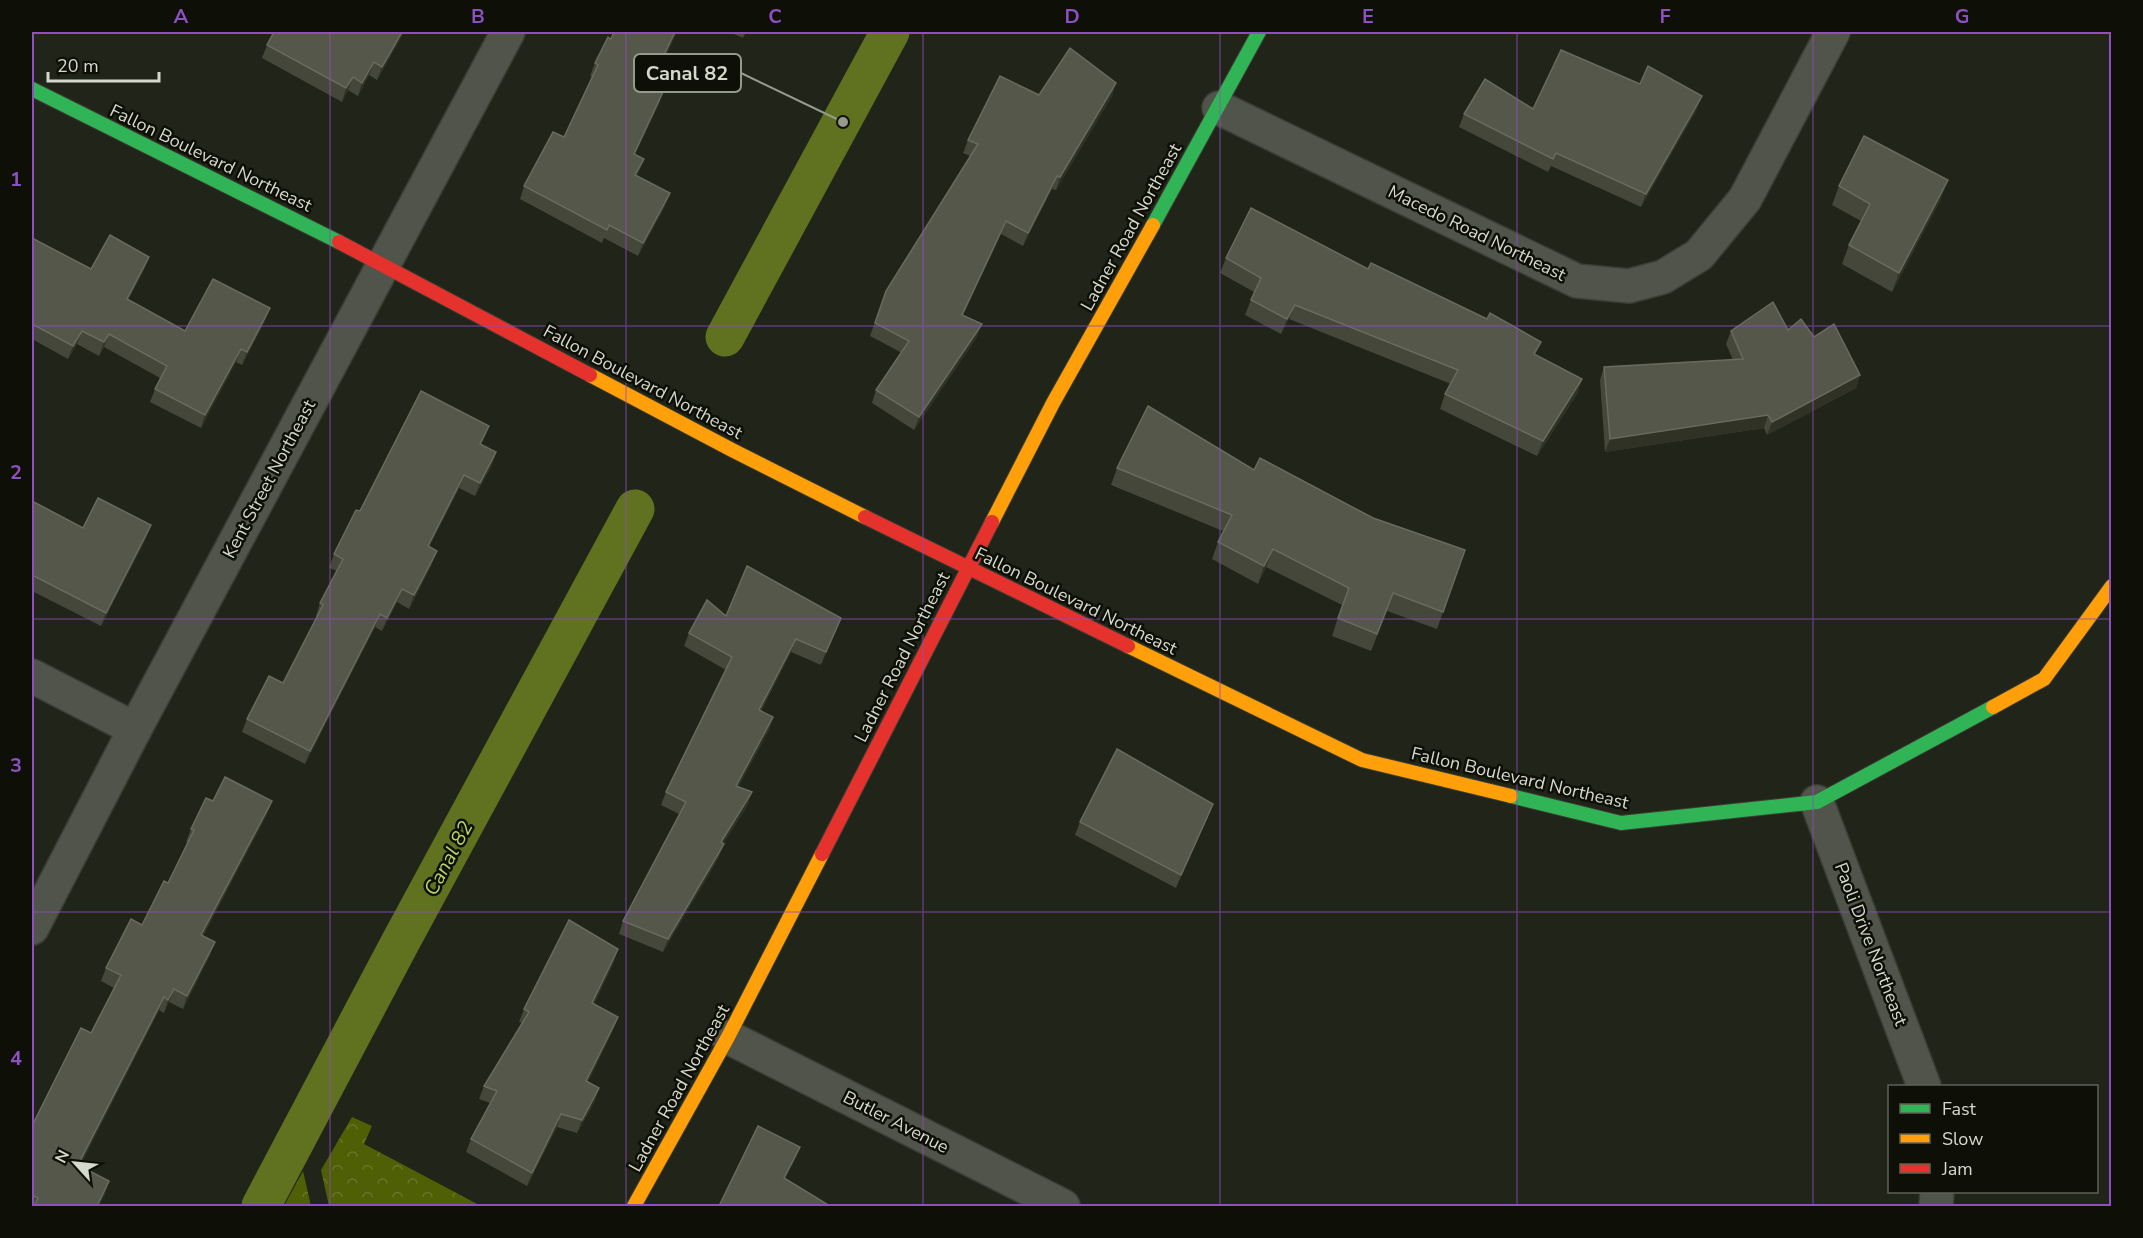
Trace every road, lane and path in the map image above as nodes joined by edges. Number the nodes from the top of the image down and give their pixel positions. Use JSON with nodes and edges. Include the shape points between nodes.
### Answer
{"nodes":[{"id":1,"x":508,"y":32,"type":"edge"},
{"id":2,"x":1259,"y":32,"type":"edge"},
{"id":3,"x":1833,"y":32,"type":"edge"},
{"id":4,"x":32,"y":89,"type":"edge"},
{"id":5,"x":1219,"y":108,"type":"junction"},
{"id":6,"x":384,"y":264,"type":"junction"},
{"id":7,"x":967,"y":568,"type":"junction"},
{"id":8,"x":2112,"y":586,"type":"edge"},
{"id":9,"x":32,"y":676,"type":"edge"},
{"id":10,"x":135,"y":729,"type":"junction"},
{"id":11,"x":1817,"y":802,"type":"junction"},
{"id":12,"x":32,"y":928,"type":"edge"},
{"id":13,"x":728,"y":1037,"type":"junction"},
{"id":14,"x":1924,"y":1085,"type":"edge"},
{"id":15,"x":634,"y":1206,"type":"edge"},
{"id":16,"x":1063,"y":1206,"type":"edge"}],
"edges":[{"from":1,"to":6,"type":"street","name":"Kent Street Northeast"},
{"from":2,"to":5,"type":"street","name":"Ladner Road Northeast"},
{"from":3,"to":5,"type":"street","name":"Macedo Road Northeast","via":[[1745,199],[1699,255],[1663,277],[1629,286],[1577,281]]},
{"from":4,"to":6,"type":"street","name":"Fallon Boulevard Northeast"},
{"from":5,"to":7,"type":"street","name":"Ladner Road Northeast","via":[[1053,403]]},
{"from":6,"to":7,"type":"street","name":"Fallon Boulevard Northeast","via":[[663,414]]},
{"from":6,"to":10,"type":"street","name":"Kent Street Northeast"},
{"from":7,"to":11,"type":"street","name":"Fallon Boulevard Northeast","via":[[1362,760],[1621,823]]},
{"from":7,"to":13,"type":"street","name":"Ladner Road Northeast"},
{"from":8,"to":11,"type":"street","name":"Fallon Boulevard Northeast","via":[[2044,679]]},
{"from":9,"to":10,"type":"street"},
{"from":10,"to":12,"type":"street","name":"Kent Street Northeast"},
{"from":11,"to":14,"type":"street","name":"Paoli Drive Northeast"},
{"from":13,"to":15,"type":"street","name":"Ladner Road Northeast"},
{"from":13,"to":16,"type":"street","name":"Butler Avenue"}]}
